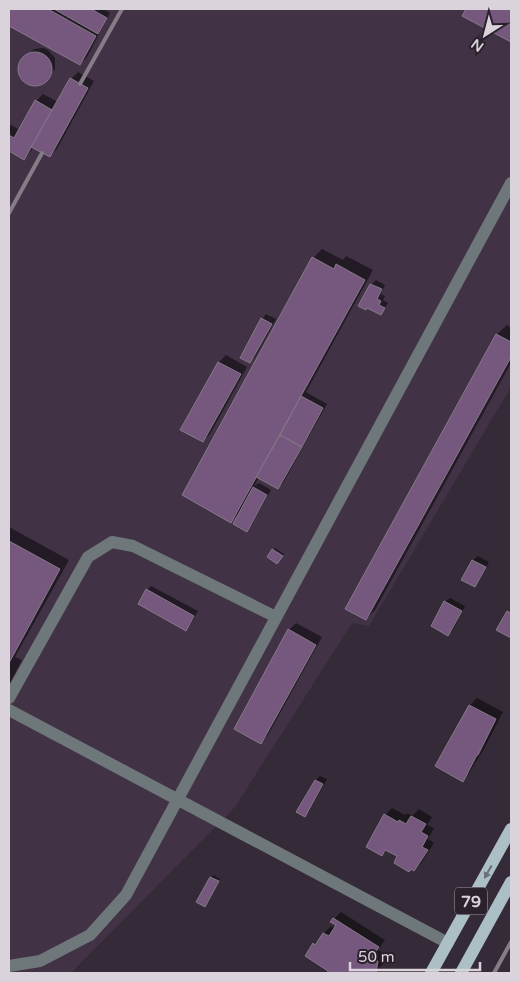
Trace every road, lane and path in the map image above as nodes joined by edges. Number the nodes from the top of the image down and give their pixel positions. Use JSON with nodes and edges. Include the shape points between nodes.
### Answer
{"nodes":[{"id":1,"x":511,"y":183,"type":"edge"},
{"id":2,"x":276,"y":617,"type":"junction"},
{"id":3,"x":9,"y":698,"type":"edge"},
{"id":4,"x":9,"y":710,"type":"edge"},
{"id":5,"x":178,"y":799,"type":"junction"},
{"id":6,"x":511,"y":829,"type":"edge"},
{"id":7,"x":511,"y":882,"type":"edge"},
{"id":8,"x":448,"y":944,"type":"junction"},
{"id":9,"x":9,"y":966,"type":"edge"},
{"id":10,"x":431,"y":973,"type":"edge"},
{"id":11,"x":461,"y":973,"type":"edge"}],
"edges":[{"from":1,"to":2,"type":"lane"},
{"from":2,"to":3,"type":"lane","via":[[133,546],[112,542],[88,556]]},
{"from":2,"to":5,"type":"lane"},
{"from":4,"to":5,"type":"lane"},
{"from":5,"to":8,"type":"lane"},
{"from":5,"to":9,"type":"lane","via":[[126,895],[90,935],[40,960]]},
{"from":6,"to":8,"type":"main road","number":"79","one_way":true},
{"from":7,"to":11,"type":"main road","number":"79"},
{"from":8,"to":10,"type":"main road","number":"79"}]}
